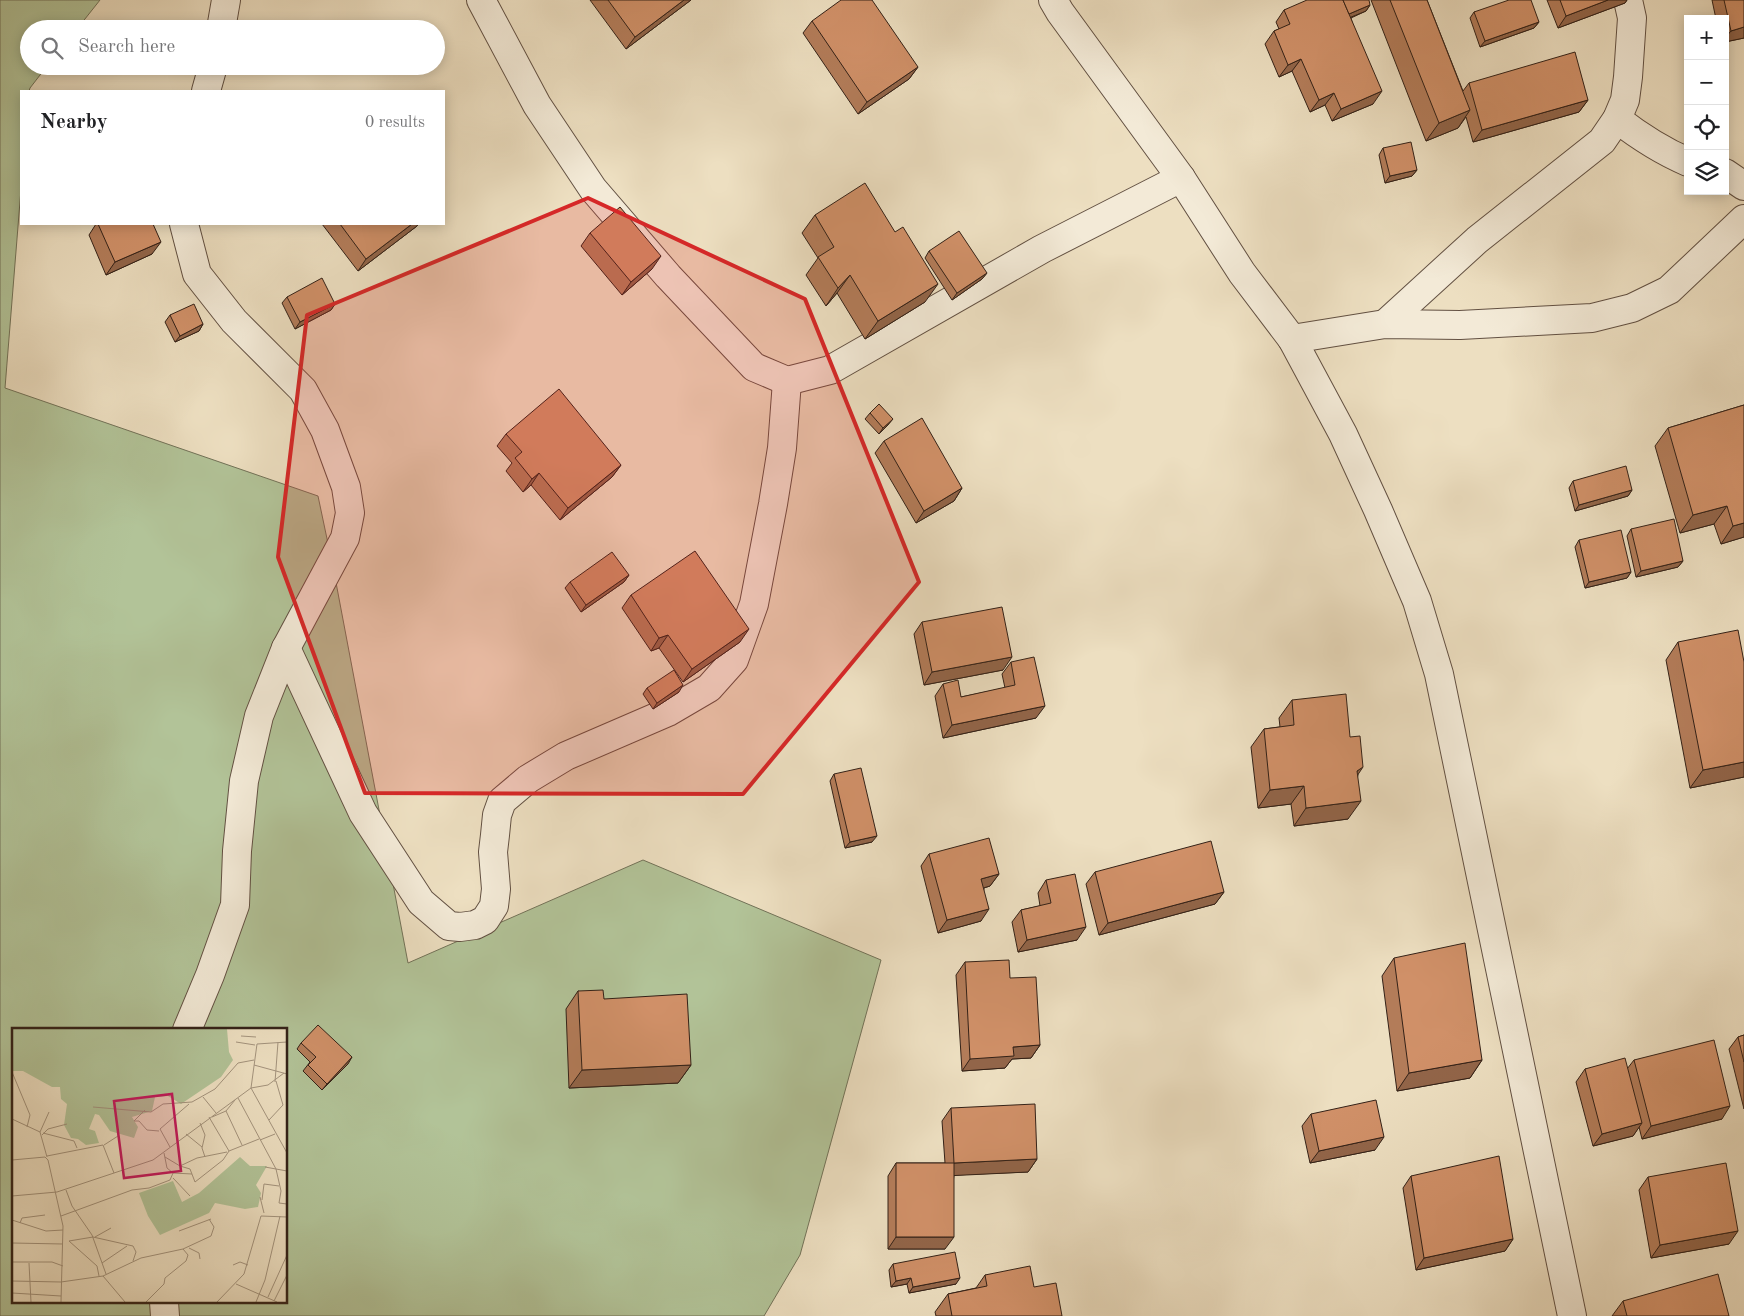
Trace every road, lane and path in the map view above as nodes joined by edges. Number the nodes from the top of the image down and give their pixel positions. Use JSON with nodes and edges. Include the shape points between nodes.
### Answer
{"nodes":[{"id":1,"x":226,"y":0,"type":"edge"},
{"id":2,"x":481,"y":0,"type":"edge"},
{"id":3,"x":1053,"y":0,"type":"edge"},
{"id":4,"x":1634,"y":6,"type":"edge"},
{"id":5,"x":223,"y":20,"type":"edge"},
{"id":6,"x":210,"y":75,"type":"edge"},
{"id":7,"x":206,"y":90,"type":"edge"},
{"id":8,"x":1617,"y":119,"type":"junction"},
{"id":9,"x":1684,"y":160,"type":"edge"},
{"id":10,"x":1729,"y":177,"type":"edge"},
{"id":11,"x":1181,"y":178,"type":"junction"},
{"id":12,"x":1744,"y":186,"type":"edge"},
{"id":13,"x":1744,"y":219,"type":"edge"},
{"id":14,"x":184,"y":225,"type":"edge"},
{"id":15,"x":1385,"y":324,"type":"junction"},
{"id":16,"x":1292,"y":340,"type":"junction"},
{"id":17,"x":787,"y":381,"type":"junction"},
{"id":18,"x":286,"y":648,"type":"junction"},
{"id":19,"x":189,"y":1028,"type":"edge"},
{"id":20,"x":1572,"y":1316,"type":"edge"}],
"edges":[{"from":1,"to":5,"type":"street"},
{"from":2,"to":17,"type":"street","via":[[537,105],[594,189],[668,276],[754,367]]},
{"from":3,"to":11,"type":"street"},
{"from":4,"to":8,"type":"street","via":[[1628,77]]},
{"from":6,"to":7,"type":"street"},
{"from":8,"to":9,"type":"street","via":[[1668,154]]},
{"from":8,"to":15,"type":"street","via":[[1602,141],[1478,240]]},
{"from":10,"to":12,"type":"street"},
{"from":11,"to":16,"type":"street","via":[[1242,273]]},
{"from":11,"to":17,"type":"street","via":[[1042,249],[830,370]]},
{"from":13,"to":15,"type":"street","via":[[1669,290],[1632,308],[1592,318],[1460,325]]},
{"from":14,"to":18,"type":"street","via":[[197,274],[234,321],[303,390],[325,430],[346,487],[350,513],[345,538]]},
{"from":15,"to":16,"type":"street"},
{"from":16,"to":20,"type":"street","via":[[1343,434],[1378,510],[1417,601],[1439,674]]},
{"from":17,"to":18,"type":"street","via":[[782,448],[773,504],[754,604],[734,660],[709,688],[668,712],[566,756],[528,779],[502,801],[493,852],[494,906],[485,920],[475,925],[449,926],[421,902],[363,813]]},
{"from":18,"to":19,"type":"street","via":[[259,716],[244,781],[236,851],[235,905]]}]}
